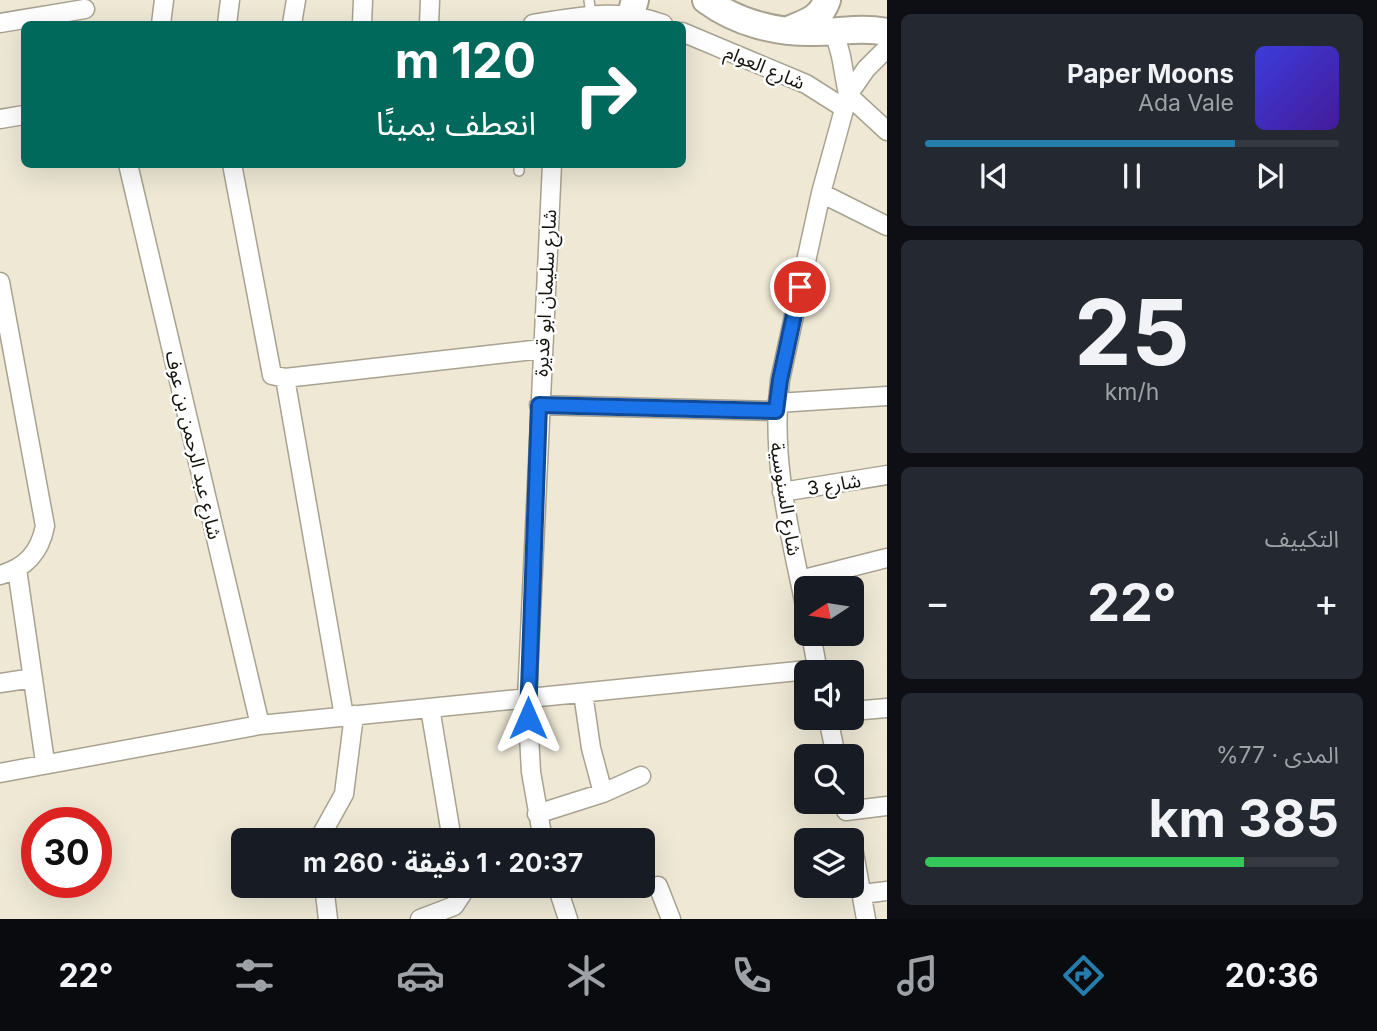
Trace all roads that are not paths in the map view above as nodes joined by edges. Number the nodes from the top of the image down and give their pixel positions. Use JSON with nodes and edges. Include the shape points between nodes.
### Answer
{"nodes":[{"id":1,"x":164,"y":0,"type":"edge"},
{"id":2,"x":230,"y":0,"type":"edge"},
{"id":3,"x":296,"y":0,"type":"edge"},
{"id":4,"x":363,"y":0,"type":"edge"},
{"id":5,"x":430,"y":0,"type":"edge"},
{"id":6,"x":706,"y":0,"type":"edge"},
{"id":7,"x":827,"y":0,"type":"edge"},
{"id":8,"x":633,"y":7,"type":"edge"},
{"id":9,"x":724,"y":7,"type":"edge"},
{"id":10,"x":590,"y":8,"type":"edge"},
{"id":11,"x":86,"y":11,"type":"edge"},
{"id":12,"x":161,"y":21,"type":"edge"},
{"id":13,"x":227,"y":21,"type":"edge"},
{"id":14,"x":292,"y":21,"type":"edge"},
{"id":15,"x":362,"y":21,"type":"edge"},
{"id":16,"x":429,"y":21,"type":"edge"},
{"id":17,"x":562,"y":21,"type":"edge"},
{"id":18,"x":658,"y":21,"type":"edge"},
{"id":19,"x":0,"y":23,"type":"edge"},
{"id":20,"x":787,"y":31,"type":"junction"},
{"id":21,"x":834,"y":31,"type":"junction"},
{"id":22,"x":887,"y":32,"type":"edge"},
{"id":23,"x":686,"y":35,"type":"edge"},
{"id":24,"x":887,"y":48,"type":"edge"},
{"id":25,"x":846,"y":102,"type":"junction"},
{"id":26,"x":21,"y":116,"type":"edge"},
{"id":27,"x":0,"y":119,"type":"edge"},
{"id":28,"x":887,"y":131,"type":"edge"},
{"id":29,"x":129,"y":168,"type":"edge"},
{"id":30,"x":233,"y":168,"type":"edge"},
{"id":31,"x":552,"y":168,"type":"edge"},
{"id":32,"x":821,"y":193,"type":"junction"},
{"id":33,"x":887,"y":226,"type":"edge"},
{"id":34,"x":0,"y":282,"type":"edge"},
{"id":35,"x":542,"y":349,"type":"junction"},
{"id":36,"x":285,"y":378,"type":"junction"},
{"id":37,"x":887,"y":396,"type":"edge"},
{"id":38,"x":539,"y":405,"type":"junction"},
{"id":39,"x":777,"y":407,"type":"junction"},
{"id":40,"x":887,"y":475,"type":"edge"},
{"id":41,"x":782,"y":492,"type":"junction"},
{"id":42,"x":887,"y":558,"type":"edge"},
{"id":43,"x":9,"y":572,"type":"edge"},
{"id":44,"x":799,"y":576,"type":"edge"},
{"id":45,"x":816,"y":576,"type":"edge"},
{"id":46,"x":794,"y":672,"type":"edge"},
{"id":47,"x":33,"y":678,"type":"junction"},
{"id":48,"x":0,"y":683,"type":"edge"},
{"id":49,"x":583,"y":693,"type":"junction"},
{"id":50,"x":527,"y":698,"type":"junction"},
{"id":51,"x":430,"y":708,"type":"junction"},
{"id":52,"x":887,"y":708,"type":"edge"},
{"id":53,"x":864,"y":710,"type":"edge"},
{"id":54,"x":349,"y":716,"type":"junction"},
{"id":55,"x":260,"y":724,"type":"junction"},
{"id":56,"x":45,"y":762,"type":"junction"},
{"id":57,"x":0,"y":772,"type":"edge"},
{"id":58,"x":641,"y":776,"type":"dead end"},
{"id":59,"x":603,"y":793,"type":"junction"},
{"id":60,"x":864,"y":806,"type":"edge"},
{"id":61,"x":887,"y":806,"type":"edge"},
{"id":62,"x":537,"y":814,"type":"junction"},
{"id":63,"x":325,"y":828,"type":"edge"},
{"id":64,"x":451,"y":828,"type":"edge"},
{"id":65,"x":540,"y":828,"type":"edge"},
{"id":66,"x":658,"y":886,"type":"dead end"},
{"id":67,"x":887,"y":891,"type":"edge"},
{"id":68,"x":864,"y":894,"type":"edge"},
{"id":69,"x":325,"y":898,"type":"edge"},
{"id":70,"x":459,"y":898,"type":"edge"},
{"id":71,"x":560,"y":898,"type":"edge"},
{"id":72,"x":863,"y":898,"type":"edge"},
{"id":73,"x":328,"y":919,"type":"edge"},
{"id":74,"x":419,"y":919,"type":"edge"},
{"id":75,"x":568,"y":919,"type":"edge"},
{"id":76,"x":671,"y":919,"type":"edge"},
{"id":77,"x":866,"y":919,"type":"edge"}],
"edges":[{"from":1,"to":12,"type":"street"},
{"from":2,"to":13,"type":"street"},
{"from":3,"to":14,"type":"street"},
{"from":4,"to":15,"type":"street"},
{"from":5,"to":16,"type":"street"},
{"from":6,"to":9,"type":"main road"},
{"from":7,"to":20,"type":"main road","via":[[813,19]]},
{"from":8,"to":10,"type":"street"},
{"from":8,"to":18,"type":"street"},
{"from":9,"to":20,"type":"main road","via":[[757,25]]},
{"from":10,"to":17,"type":"street"},
{"from":11,"to":19,"type":"street"},
{"from":20,"to":21,"type":"main road"},
{"from":21,"to":22,"type":"main road"},
{"from":21,"to":25,"type":"street","name":"شارع السنوسية","via":[[844,69]]},
{"from":23,"to":25,"type":"street","name":"شارع العوام"},
{"from":24,"to":25,"type":"street","name":"شارع السنوسية","via":[[866,69]]},
{"from":25,"to":28,"type":"street","name":"شارع العوام"},
{"from":25,"to":32,"type":"street","name":"شارع السنوسية"},
{"from":26,"to":27,"type":"street"},
{"from":29,"to":55,"type":"street","name":"شارع عبد الرحمن بن عوف"},
{"from":30,"to":36,"type":"street","via":[[269,370],[277,378]]},
{"from":31,"to":35,"type":"street","name":"شارع سليمان ابو قديرة"},
{"from":32,"to":33,"type":"street"},
{"from":32,"to":39,"type":"street","name":"شارع السنوسية"},
{"from":34,"to":43,"type":"street","via":[[44,513],[37,551]]},
{"from":35,"to":36,"type":"street"},
{"from":35,"to":38,"type":"street","name":"شارع سليمان ابو قديرة"},
{"from":36,"to":54,"type":"street"},
{"from":37,"to":39,"type":"street"},
{"from":38,"to":39,"type":"street"},
{"from":38,"to":50,"type":"street","name":"شارع سليمان ابو قديرة"},
{"from":39,"to":41,"type":"street","name":"شارع السنوسية"},
{"from":40,"to":41,"type":"street","name":"شارع 3"},
{"from":41,"to":44,"type":"street","name":"شارع السنوسية"},
{"from":42,"to":45,"type":"street"},
{"from":43,"to":47,"type":"street"},
{"from":46,"to":49,"type":"street"},
{"from":47,"to":48,"type":"street"},
{"from":47,"to":56,"type":"street"},
{"from":49,"to":50,"type":"street"},
{"from":49,"to":59,"type":"street"},
{"from":50,"to":51,"type":"street"},
{"from":50,"to":62,"type":"street","name":"شارع سليمان ابو قديرة"},
{"from":51,"to":54,"type":"street"},
{"from":51,"to":64,"type":"street"},
{"from":52,"to":53,"type":"street"},
{"from":54,"to":55,"type":"street"},
{"from":54,"to":63,"type":"street","via":[[344,794]]},
{"from":55,"to":56,"type":"street"},
{"from":56,"to":57,"type":"street"},
{"from":58,"to":59,"type":"street"},
{"from":59,"to":62,"type":"street"},
{"from":60,"to":61,"type":"street"},
{"from":62,"to":65,"type":"street","name":"شارع سليمان ابو قديرة"},
{"from":66,"to":76,"type":"street"},
{"from":67,"to":68,"type":"street"},
{"from":69,"to":73,"type":"street"},
{"from":70,"to":74,"type":"street","via":[[454,906]]},
{"from":71,"to":75,"type":"street"},
{"from":72,"to":77,"type":"street"}]}
